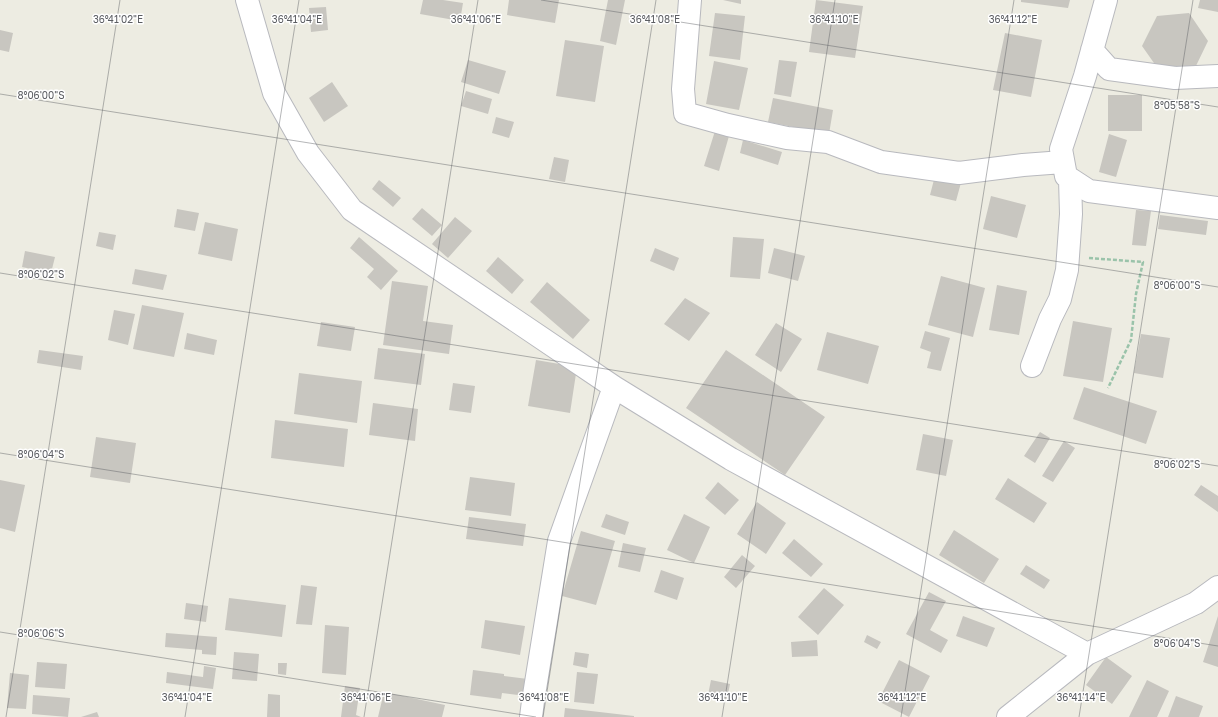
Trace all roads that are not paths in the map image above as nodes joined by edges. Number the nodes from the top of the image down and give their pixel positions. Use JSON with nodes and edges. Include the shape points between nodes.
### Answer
{"nodes":[{"id":1,"x":247,"y":0,"type":"edge"},
{"id":2,"x":690,"y":0,"type":"edge"},
{"id":3,"x":1106,"y":0,"type":"edge"},
{"id":4,"x":1092,"y":50,"type":"junction"},
{"id":5,"x":1218,"y":76,"type":"edge"},
{"id":6,"x":1067,"y":170,"type":"junction"},
{"id":7,"x":1218,"y":208,"type":"edge"},
{"id":8,"x":1032,"y":366,"type":"dead end"},
{"id":9,"x":614,"y":387,"type":"junction"},
{"id":10,"x":1218,"y":587,"type":"edge"},
{"id":11,"x":1087,"y":654,"type":"junction"},
{"id":12,"x":531,"y":717,"type":"edge"},
{"id":13,"x":1008,"y":717,"type":"edge"}],
"edges":[{"from":1,"to":9,"type":"street","via":[[274,93],[308,153],[352,210]]},
{"from":2,"to":6,"type":"street","via":[[683,89],[685,112],[779,136],[828,142],[881,162],[959,173],[1023,165]]},
{"from":3,"to":4,"type":"street"},
{"from":4,"to":5,"type":"street","via":[[1110,69],[1175,78]]},
{"from":4,"to":6,"type":"street","via":[[1061,149]]},
{"from":6,"to":7,"type":"street","via":[[1089,191]]},
{"from":6,"to":8,"type":"street","via":[[1071,214],[1067,270],[1060,299]]},
{"from":9,"to":11,"type":"street","via":[[731,459]]},
{"from":9,"to":12,"type":"street","via":[[559,541]]},
{"from":10,"to":11,"type":"street","via":[[1196,603]]},
{"from":11,"to":13,"type":"street"}]}
